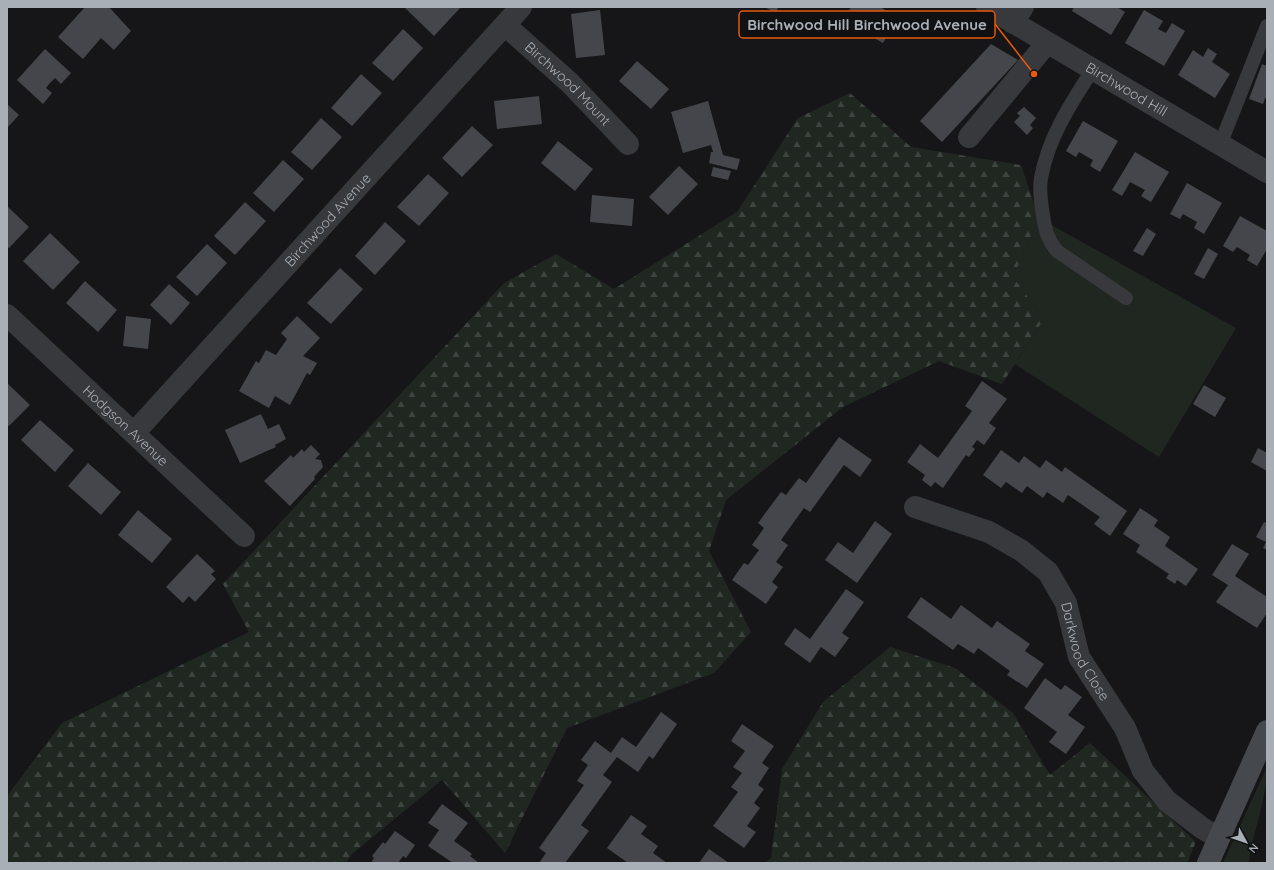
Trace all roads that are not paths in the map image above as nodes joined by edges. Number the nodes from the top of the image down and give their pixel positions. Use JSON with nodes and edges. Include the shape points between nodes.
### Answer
{"nodes":[{"id":1,"x":521,"y":7,"type":"edge"},
{"id":2,"x":987,"y":7,"type":"edge"},
{"id":3,"x":1018,"y":15,"type":"edge"},
{"id":4,"x":506,"y":25,"type":"junction"},
{"id":5,"x":1267,"y":26,"type":"edge"},
{"id":6,"x":1047,"y":43,"type":"junction"},
{"id":7,"x":1092,"y":70,"type":"junction"},
{"id":8,"x":968,"y":137,"type":"dead end"},
{"id":9,"x":628,"y":144,"type":"dead end"},
{"id":10,"x":1220,"y":145,"type":"junction"},
{"id":11,"x":1267,"y":172,"type":"edge"},
{"id":12,"x":1126,"y":298,"type":"dead end"},
{"id":13,"x":7,"y":315,"type":"edge"},
{"id":14,"x":134,"y":433,"type":"junction"},
{"id":15,"x":915,"y":507,"type":"dead end"},
{"id":16,"x":244,"y":536,"type":"dead end"},
{"id":17,"x":1267,"y":731,"type":"edge"},
{"id":18,"x":1219,"y":838,"type":"junction"},
{"id":19,"x":1208,"y":863,"type":"edge"}],
"edges":[{"from":1,"to":4,"type":"street","name":"Birchwood Avenue"},
{"from":2,"to":3,"type":"street","name":"Birchwood Hill"},
{"from":3,"to":6,"type":"street","name":"Birchwood Hill"},
{"from":4,"to":9,"type":"street","name":"Birchwood Mount","via":[[570,84]]},
{"from":4,"to":14,"type":"street","name":"Birchwood Avenue"},
{"from":5,"to":10,"type":"lane"},
{"from":6,"to":7,"type":"street","name":"Birchwood Hill"},
{"from":6,"to":8,"type":"street"},
{"from":7,"to":10,"type":"street","name":"Birchwood Hill"},
{"from":7,"to":12,"type":"lane","via":[[1058,126],[1041,179],[1041,205],[1049,241],[1057,251]]},
{"from":10,"to":11,"type":"street","name":"Birchwood Hill"},
{"from":13,"to":14,"type":"street","name":"Hodgson Avenue"},
{"from":14,"to":16,"type":"street","name":"Hodgson Avenue"},
{"from":15,"to":18,"type":"street","name":"Darkwood Close","via":[[989,532],[1022,551],[1048,572],[1066,602],[1079,656],[1125,728],[1143,771],[1166,801]]},
{"from":17,"to":18,"type":"street"},
{"from":18,"to":19,"type":"street"}]}
